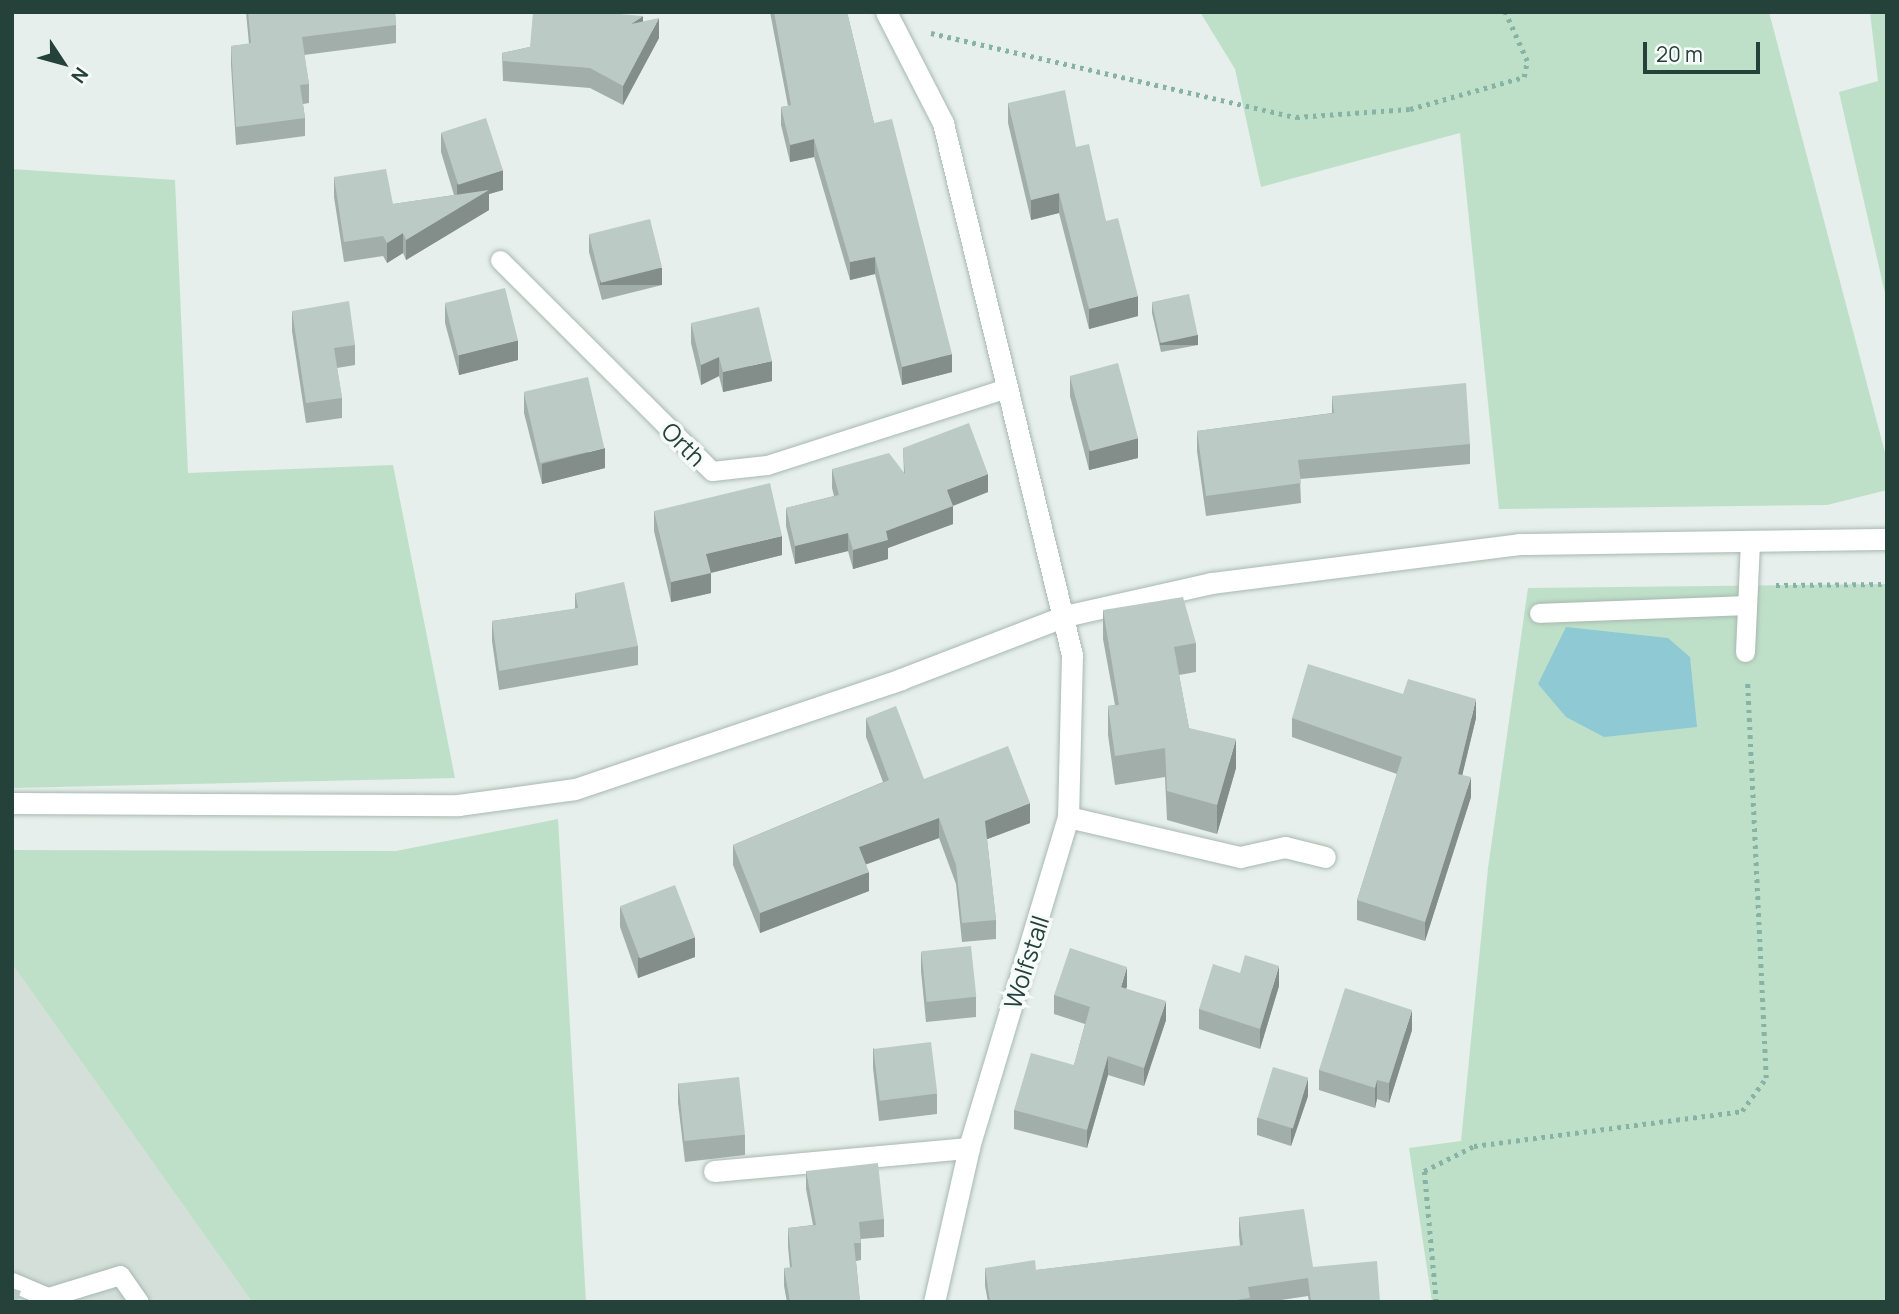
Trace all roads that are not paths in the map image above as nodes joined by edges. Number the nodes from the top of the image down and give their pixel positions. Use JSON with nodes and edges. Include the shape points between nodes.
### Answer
{"nodes":[{"id":1,"x":886,"y":12,"type":"edge"},
{"id":2,"x":500,"y":260,"type":"dead end"},
{"id":3,"x":1004,"y":389,"type":"junction"},
{"id":4,"x":1887,"y":539,"type":"edge"},
{"id":5,"x":1750,"y":540,"type":"junction"},
{"id":6,"x":1745,"y":605,"type":"junction"},
{"id":7,"x":1539,"y":612,"type":"dead end"},
{"id":8,"x":1065,"y":616,"type":"junction"},
{"id":9,"x":1745,"y":652,"type":"road end"},
{"id":10,"x":12,"y":803,"type":"edge"},
{"id":11,"x":1068,"y":817,"type":"junction"},
{"id":12,"x":1325,"y":857,"type":"dead end"},
{"id":13,"x":969,"y":1148,"type":"junction"},
{"id":14,"x":714,"y":1171,"type":"dead end"},
{"id":15,"x":12,"y":1282,"type":"edge"},
{"id":16,"x":139,"y":1302,"type":"edge"},
{"id":17,"x":934,"y":1302,"type":"edge"}],
"edges":[{"from":1,"to":3,"type":"main road","via":[[943,123]]},
{"from":2,"to":3,"type":"lane","name":"Orth","via":[[712,471],[767,465]]},
{"from":3,"to":8,"type":"main road"},
{"from":4,"to":5,"type":"main road"},
{"from":5,"to":6,"type":"lane"},
{"from":5,"to":8,"type":"main road","via":[[1519,544],[1360,560],[1211,583]]},
{"from":6,"to":7,"type":"lane"},
{"from":6,"to":9,"type":"lane"},
{"from":8,"to":10,"type":"main road","via":[[901,680],[575,789],[458,804]]},
{"from":8,"to":11,"type":"main road","name":"Wolfstall","via":[[1072,655]]},
{"from":11,"to":12,"type":"main road","via":[[1240,857],[1285,847]]},
{"from":11,"to":13,"type":"main road","name":"Wolfstall"},
{"from":13,"to":14,"type":"main road"},
{"from":13,"to":17,"type":"main road","name":"Wolfstall"},
{"from":15,"to":16,"type":"lane","via":[[48,1297],[120,1275]]}]}
